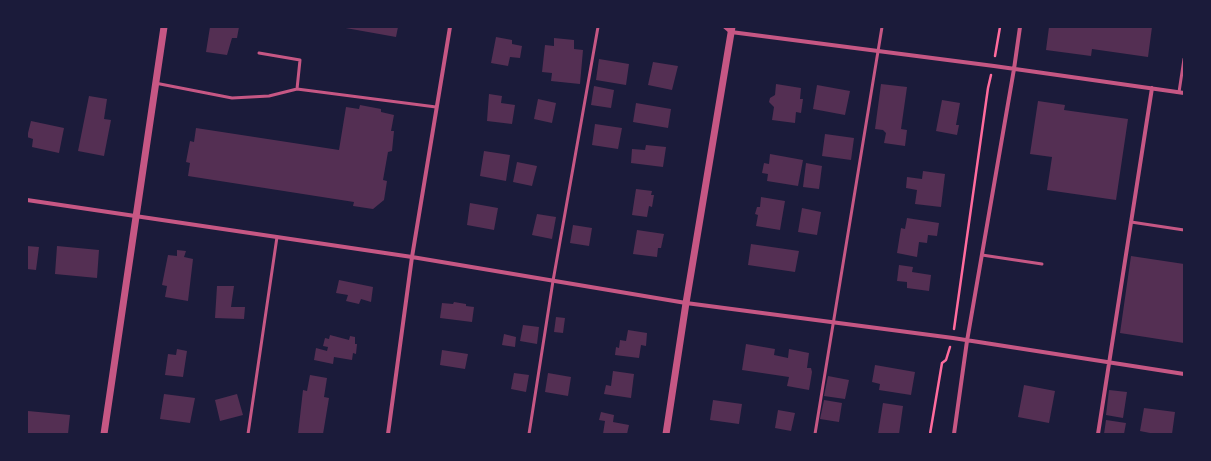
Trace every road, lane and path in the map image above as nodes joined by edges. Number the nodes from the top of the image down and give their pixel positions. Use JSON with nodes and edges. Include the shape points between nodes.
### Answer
{"nodes":[{"id":1,"x":164,"y":27,"type":"edge"},
{"id":2,"x":450,"y":27,"type":"edge"},
{"id":3,"x":598,"y":27,"type":"edge"},
{"id":4,"x":725,"y":27,"type":"edge"},
{"id":5,"x":882,"y":27,"type":"edge"},
{"id":6,"x":1000,"y":27,"type":"edge"},
{"id":7,"x":1020,"y":27,"type":"edge"},
{"id":8,"x":731,"y":30,"type":"edge"},
{"id":9,"x":878,"y":51,"type":"junction"},
{"id":10,"x":259,"y":53,"type":"dead end"},
{"id":11,"x":1184,"y":58,"type":"edge"},
{"id":12,"x":994,"y":66,"type":"junction"},
{"id":13,"x":1014,"y":69,"type":"junction"},
{"id":14,"x":156,"y":83,"type":"junction"},
{"id":15,"x":1152,"y":88,"type":"junction"},
{"id":16,"x":297,"y":89,"type":"junction"},
{"id":17,"x":1182,"y":92,"type":"edge"},
{"id":18,"x":436,"y":107,"type":"junction"},
{"id":19,"x":27,"y":200,"type":"edge"},
{"id":20,"x":135,"y":217,"type":"junction"},
{"id":21,"x":1131,"y":222,"type":"junction"},
{"id":22,"x":1184,"y":230,"type":"edge"},
{"id":23,"x":277,"y":237,"type":"junction"},
{"id":24,"x":982,"y":255,"type":"junction"},
{"id":25,"x":412,"y":257,"type":"junction"},
{"id":26,"x":1042,"y":264,"type":"dead end"},
{"id":27,"x":553,"y":280,"type":"junction"},
{"id":28,"x":686,"y":303,"type":"junction"},
{"id":29,"x":834,"y":322,"type":"junction"},
{"id":30,"x":953,"y":338,"type":"junction"},
{"id":31,"x":967,"y":341,"type":"junction"},
{"id":32,"x":1109,"y":362,"type":"junction"},
{"id":33,"x":1184,"y":374,"type":"edge"},
{"id":34,"x":104,"y":434,"type":"edge"},
{"id":35,"x":248,"y":434,"type":"edge"},
{"id":36,"x":388,"y":434,"type":"edge"},
{"id":37,"x":529,"y":434,"type":"edge"},
{"id":38,"x":666,"y":434,"type":"edge"},
{"id":39,"x":815,"y":434,"type":"edge"},
{"id":40,"x":930,"y":434,"type":"edge"},
{"id":41,"x":954,"y":434,"type":"edge"},
{"id":42,"x":1098,"y":434,"type":"edge"}],
"edges":[{"from":1,"to":14,"type":"street"},
{"from":2,"to":18,"type":"street"},
{"from":3,"to":27,"type":"lane"},
{"from":4,"to":8,"type":"street"},
{"from":5,"to":9,"type":"lane"},
{"from":6,"to":12,"type":"path"},
{"from":7,"to":13,"type":"street"},
{"from":8,"to":9,"type":"street"},
{"from":8,"to":28,"type":"street"},
{"from":9,"to":12,"type":"street"},
{"from":9,"to":29,"type":"lane"},
{"from":10,"to":16,"type":"lane","via":[[300,60]]},
{"from":11,"to":17,"type":"lane"},
{"from":12,"to":13,"type":"street"},
{"from":12,"to":30,"type":"path","via":[[988,88]]},
{"from":13,"to":15,"type":"street"},
{"from":13,"to":24,"type":"street"},
{"from":14,"to":16,"type":"lane","via":[[232,98],[269,96]]},
{"from":14,"to":20,"type":"street"},
{"from":15,"to":17,"type":"street"},
{"from":15,"to":21,"type":"street"},
{"from":16,"to":18,"type":"lane"},
{"from":18,"to":25,"type":"street"},
{"from":19,"to":20,"type":"street"},
{"from":20,"to":23,"type":"street"},
{"from":20,"to":34,"type":"street"},
{"from":21,"to":22,"type":"lane"},
{"from":21,"to":32,"type":"street"},
{"from":23,"to":25,"type":"street"},
{"from":23,"to":35,"type":"lane"},
{"from":24,"to":26,"type":"lane"},
{"from":24,"to":31,"type":"street"},
{"from":25,"to":27,"type":"street"},
{"from":25,"to":36,"type":"street"},
{"from":27,"to":28,"type":"street"},
{"from":27,"to":37,"type":"lane"},
{"from":28,"to":29,"type":"street"},
{"from":28,"to":38,"type":"street"},
{"from":29,"to":30,"type":"street"},
{"from":29,"to":39,"type":"lane"},
{"from":30,"to":31,"type":"street"},
{"from":30,"to":40,"type":"path","via":[[946,360],[942,363]]},
{"from":31,"to":32,"type":"street"},
{"from":31,"to":41,"type":"street"},
{"from":32,"to":33,"type":"street"},
{"from":32,"to":42,"type":"street"}]}
